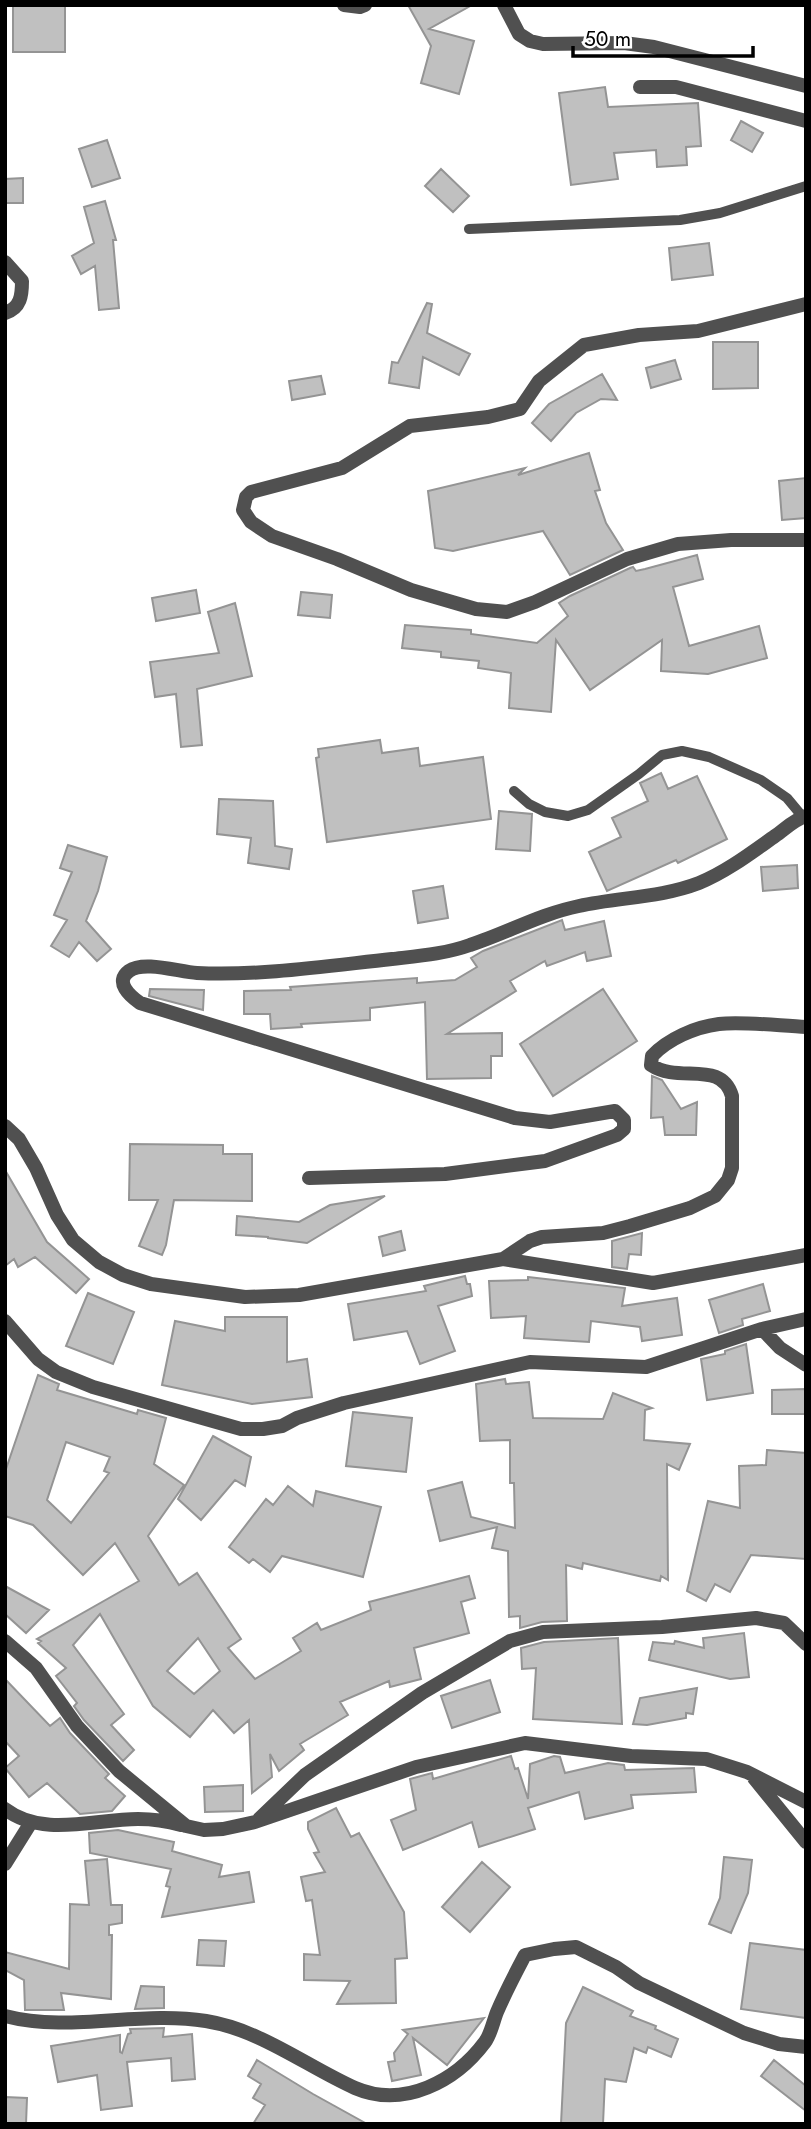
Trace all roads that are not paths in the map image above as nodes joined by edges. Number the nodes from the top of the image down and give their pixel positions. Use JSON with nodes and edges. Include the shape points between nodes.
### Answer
{"nodes":[{"id":1,"x":344,"y":5,"type":"edge"},
{"id":2,"x":365,"y":5,"type":"edge"},
{"id":3,"x":505,"y":5,"type":"edge"},
{"id":4,"x":806,"y":86,"type":"edge"},
{"id":5,"x":640,"y":87,"type":"dead end"},
{"id":6,"x":806,"y":121,"type":"edge"},
{"id":7,"x":806,"y":186,"type":"edge"},
{"id":8,"x":469,"y":229,"type":"dead end"},
{"id":9,"x":5,"y":262,"type":"edge"},
{"id":10,"x":806,"y":304,"type":"edge"},
{"id":11,"x":5,"y":313,"type":"edge"},
{"id":12,"x":806,"y":540,"type":"edge"},
{"id":13,"x":514,"y":791,"type":"dead end"},
{"id":14,"x":804,"y":816,"type":"edge"},
{"id":15,"x":806,"y":1027,"type":"edge"},
{"id":16,"x":5,"y":1126,"type":"edge"},
{"id":17,"x":309,"y":1178,"type":"dead end"},
{"id":18,"x":806,"y":1255,"type":"edge"},
{"id":19,"x":503,"y":1259,"type":"junction"},
{"id":20,"x":806,"y":1319,"type":"edge"},
{"id":21,"x":5,"y":1321,"type":"edge"},
{"id":22,"x":762,"y":1329,"type":"junction"},
{"id":23,"x":806,"y":1365,"type":"edge"},
{"id":24,"x":5,"y":1641,"type":"edge"},
{"id":25,"x":806,"y":1643,"type":"edge"},
{"id":26,"x":747,"y":1772,"type":"junction"},
{"id":27,"x":806,"y":1802,"type":"edge"},
{"id":28,"x":5,"y":1809,"type":"edge"},
{"id":29,"x":255,"y":1822,"type":"junction"},
{"id":30,"x":30,"y":1824,"type":"junction"},
{"id":31,"x":186,"y":1826,"type":"junction"},
{"id":32,"x":806,"y":1842,"type":"edge"},
{"id":33,"x":5,"y":1864,"type":"edge"},
{"id":34,"x":5,"y":2016,"type":"edge"},
{"id":35,"x":806,"y":2048,"type":"edge"}],
"edges":[{"from":1,"to":2,"type":"street"},
{"from":3,"to":4,"type":"street","via":[[519,34],[530,41],[654,47]]},
{"from":5,"to":6,"type":"street","via":[[676,88]]},
{"from":7,"to":8,"type":"lane","via":[[720,213],[680,220]]},
{"from":9,"to":11,"type":"street","via":[[22,281],[22,297],[13,311]]},
{"from":10,"to":12,"type":"street","via":[[698,331],[583,345],[539,381],[520,409],[410,426],[342,468],[251,492],[243,510],[251,522],[272,536],[411,590],[476,609],[507,612],[627,559],[678,544]]},
{"from":13,"to":14,"type":"lane","via":[[545,812],[568,816],[588,810],[662,755],[682,751],[709,757],[761,780]]},
{"from":14,"to":17,"type":"street","via":[[699,883],[663,894],[580,905],[437,954],[255,974],[194,973],[148,966],[128,971],[123,987],[140,1003],[515,1118],[550,1122],[615,1111],[624,1120],[624,1129],[617,1135],[545,1161],[445,1174]]},
{"from":15,"to":19,"type":"street","via":[[719,1023],[678,1037],[652,1056],[652,1065],[661,1072],[709,1074],[728,1086],[732,1096],[732,1168],[715,1196],[630,1227],[542,1237]]},
{"from":16,"to":19,"type":"street","via":[[25,1149],[73,1240],[99,1262],[150,1284],[245,1297],[299,1295]]},
{"from":18,"to":19,"type":"street","via":[[653,1283]]},
{"from":20,"to":22,"type":"street"},
{"from":21,"to":22,"type":"street","via":[[38,1359],[56,1372],[241,1429],[282,1426],[344,1403],[530,1362],[646,1367]]},
{"from":22,"to":23,"type":"street"},
{"from":24,"to":31,"type":"street","via":[[36,1668],[77,1726],[119,1771]]},
{"from":25,"to":29,"type":"street","via":[[784,1623],[755,1618],[527,1635],[422,1693],[305,1775]]},
{"from":26,"to":27,"type":"street"},
{"from":26,"to":29,"type":"street","via":[[706,1759],[631,1756],[525,1743],[416,1767]]},
{"from":26,"to":32,"type":"street"},
{"from":28,"to":30,"type":"street"},
{"from":29,"to":31,"type":"street","via":[[223,1829]]},
{"from":30,"to":31,"type":"street","via":[[137,1819]]},
{"from":30,"to":33,"type":"street"},
{"from":34,"to":35,"type":"street","via":[[39,2021],[208,2021],[254,2036],[357,2089],[379,2094],[418,2092],[451,2076],[486,2040],[525,1955],[576,1947],[744,2033]]}]}
